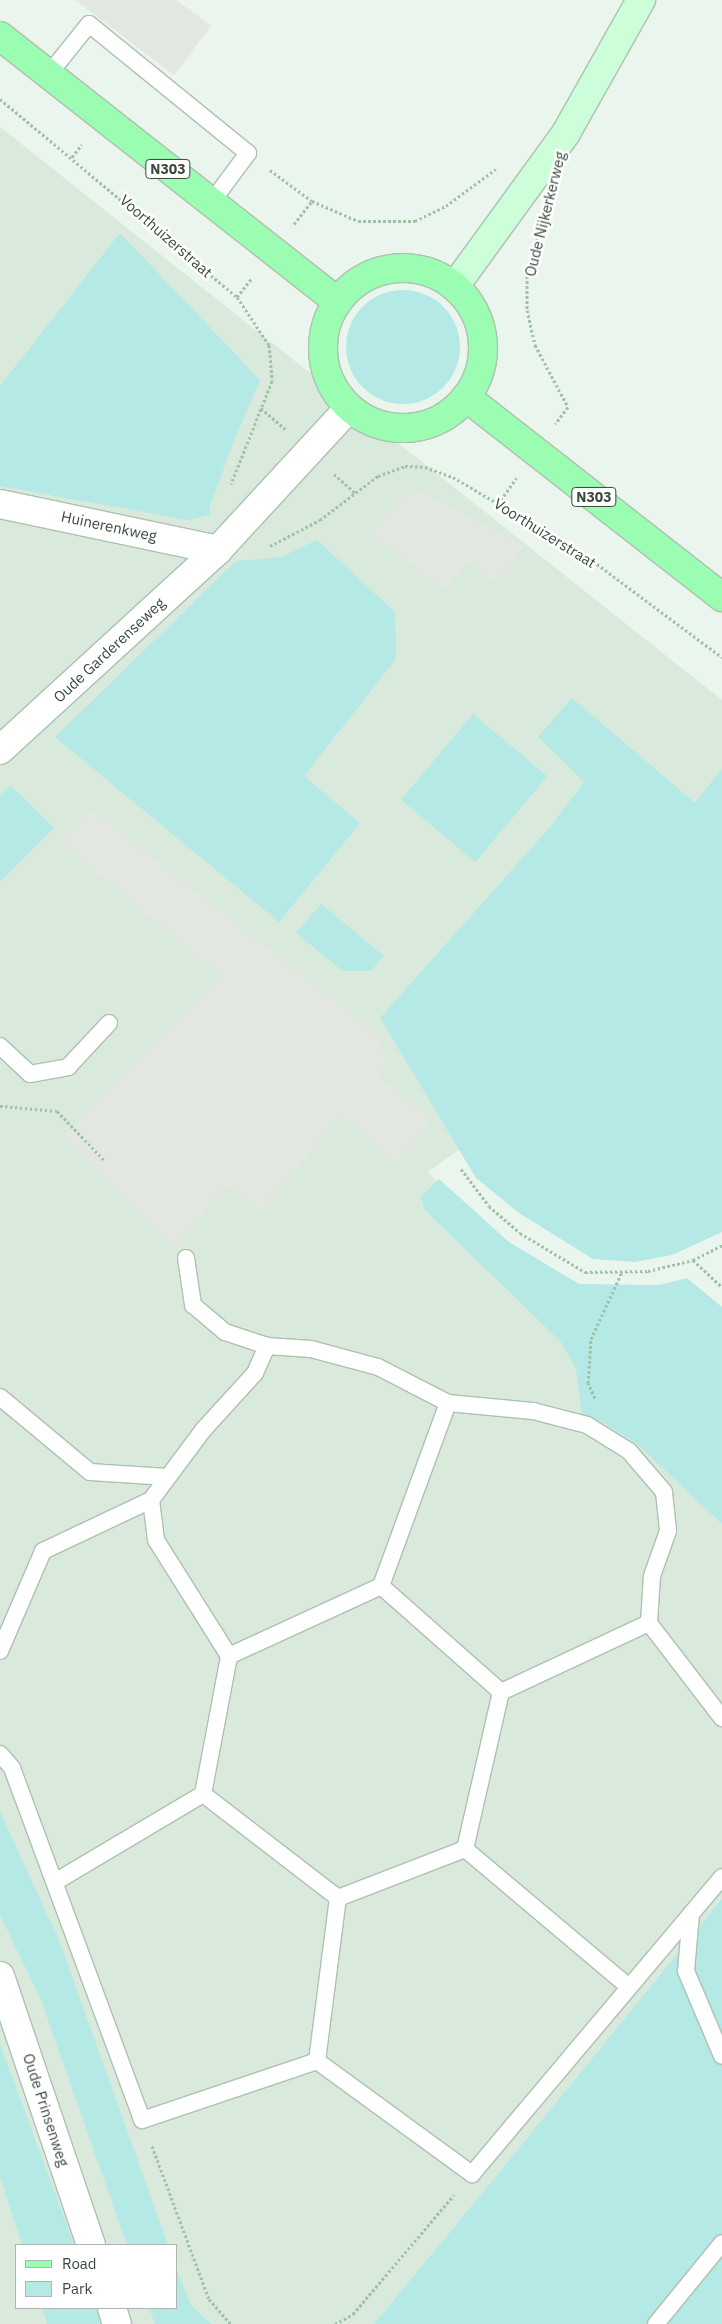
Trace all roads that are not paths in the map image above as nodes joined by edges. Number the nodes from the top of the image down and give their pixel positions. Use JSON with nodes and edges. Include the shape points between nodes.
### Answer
{"nodes":[{"id":1,"x":641,"y":0,"type":"edge"},
{"id":2,"x":0,"y":36,"type":"edge"},
{"id":3,"x":49,"y":74,"type":"junction"},
{"id":4,"x":212,"y":203,"type":"junction"},
{"id":5,"x":455,"y":286,"type":"junction"},
{"id":6,"x":337,"y":301,"type":"junction"},
{"id":7,"x":466,"y":396,"type":"junction"},
{"id":8,"x":349,"y":408,"type":"junction"},
{"id":9,"x":0,"y":504,"type":"edge"},
{"id":10,"x":218,"y":550,"type":"junction"},
{"id":11,"x":722,"y":597,"type":"edge"},
{"id":12,"x":0,"y":750,"type":"edge"},
{"id":13,"x":108,"y":1023,"type":"dead end"},
{"id":14,"x":0,"y":1046,"type":"edge"},
{"id":15,"x":186,"y":1258,"type":"dead end"},
{"id":16,"x":267,"y":1346,"type":"junction"},
{"id":17,"x":0,"y":1398,"type":"edge"},
{"id":18,"x":448,"y":1403,"type":"junction"},
{"id":19,"x":168,"y":1478,"type":"junction"},
{"id":20,"x":151,"y":1500,"type":"junction"},
{"id":21,"x":381,"y":1586,"type":"junction"},
{"id":22,"x":649,"y":1623,"type":"junction"},
{"id":23,"x":0,"y":1651,"type":"edge"},
{"id":24,"x":229,"y":1656,"type":"junction"},
{"id":25,"x":501,"y":1692,"type":"junction"},
{"id":26,"x":722,"y":1718,"type":"edge"},
{"id":27,"x":0,"y":1754,"type":"edge"},
{"id":28,"x":203,"y":1794,"type":"junction"},
{"id":29,"x":465,"y":1849,"type":"junction"},
{"id":30,"x":722,"y":1877,"type":"edge"},
{"id":31,"x":55,"y":1882,"type":"junction"},
{"id":32,"x":338,"y":1898,"type":"junction"},
{"id":33,"x":691,"y":1914,"type":"junction"},
{"id":34,"x":0,"y":1976,"type":"edge"},
{"id":35,"x":630,"y":1987,"type":"junction"},
{"id":36,"x":722,"y":2056,"type":"edge"},
{"id":37,"x":317,"y":2061,"type":"junction"},
{"id":38,"x":722,"y":2243,"type":"edge"},
{"id":39,"x":91,"y":2244,"type":"edge"},
{"id":40,"x":112,"y":2309,"type":"edge"},
{"id":41,"x":117,"y":2324,"type":"edge"},
{"id":42,"x":656,"y":2324,"type":"edge"}],
"edges":[{"from":1,"to":5,"type":"street","name":"Oude Nijkerkerweg","via":[[566,133]]},
{"from":2,"to":3,"type":"main road","number":"N303"},
{"from":3,"to":4,"type":"main road","number":"N303"},
{"from":3,"to":4,"type":"lane","via":[[89,24],[248,153]]},
{"from":4,"to":6,"type":"main road","number":"N303"},
{"from":5,"to":6,"type":"main road","via":[[421,269],[384,270],[366,276]]},
{"from":5,"to":7,"type":"main road","via":[[476,314],[483,348],[476,382]]},
{"from":6,"to":8,"type":"main road","via":[[323,337],[323,357],[336,393]]},
{"from":7,"to":8,"type":"main road","via":[[447,415],[423,426],[397,428],[371,422]]},
{"from":7,"to":11,"type":"main road","number":"N303"},
{"from":8,"to":10,"type":"street","name":"Oude Garderenseweg"},
{"from":9,"to":10,"type":"street","name":"Huinerenkweg"},
{"from":10,"to":12,"type":"street","name":"Oude Garderenseweg"},
{"from":13,"to":14,"type":"lane","via":[[68,1067],[30,1074]]},
{"from":15,"to":16,"type":"lane","via":[[193,1305],[208,1322]]},
{"from":16,"to":18,"type":"lane","via":[[311,1348],[378,1367]]},
{"from":16,"to":19,"type":"lane","via":[[256,1373]]},
{"from":17,"to":19,"type":"lane","via":[[90,1472]]},
{"from":18,"to":21,"type":"lane"},
{"from":18,"to":22,"type":"lane","via":[[533,1411],[587,1425],[629,1450],[664,1492],[668,1531],[652,1576]]},
{"from":19,"to":20,"type":"lane"},
{"from":20,"to":23,"type":"lane","via":[[43,1552]]},
{"from":20,"to":24,"type":"lane","via":[[156,1540]]},
{"from":21,"to":24,"type":"lane"},
{"from":21,"to":25,"type":"lane"},
{"from":22,"to":25,"type":"lane"},
{"from":22,"to":26,"type":"lane"},
{"from":24,"to":28,"type":"lane"},
{"from":25,"to":29,"type":"lane"},
{"from":27,"to":31,"type":"lane","via":[[12,1768]]},
{"from":28,"to":31,"type":"lane"},
{"from":28,"to":32,"type":"lane"},
{"from":29,"to":32,"type":"lane"},
{"from":29,"to":35,"type":"lane"},
{"from":30,"to":33,"type":"lane"},
{"from":31,"to":37,"type":"lane","via":[[142,2120]]},
{"from":32,"to":37,"type":"lane"},
{"from":33,"to":35,"type":"lane"},
{"from":33,"to":36,"type":"lane","via":[[686,1971]]},
{"from":34,"to":39,"type":"street","name":"Oude Prinsenweg"},
{"from":35,"to":37,"type":"lane","via":[[472,2174]]},
{"from":38,"to":42,"type":"lane"},
{"from":40,"to":41,"type":"street"}]}
